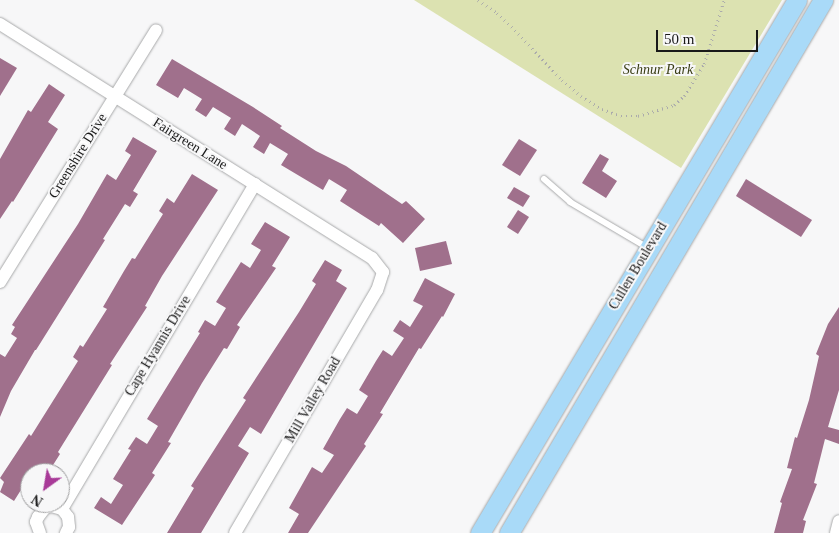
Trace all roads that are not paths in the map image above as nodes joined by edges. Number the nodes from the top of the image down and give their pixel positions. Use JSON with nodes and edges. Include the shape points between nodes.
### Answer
{"nodes":[{"id":1,"x":797,"y":0,"type":"edge"},
{"id":2,"x":823,"y":0,"type":"edge"},
{"id":3,"x":0,"y":24,"type":"edge"},
{"id":4,"x":156,"y":30,"type":"dead end"},
{"id":5,"x":116,"y":97,"type":"junction"},
{"id":6,"x":700,"y":162,"type":"junction"},
{"id":7,"x":721,"y":174,"type":"junction"},
{"id":8,"x":544,"y":179,"type":"dead end"},
{"id":9,"x":255,"y":184,"type":"junction"},
{"id":10,"x":649,"y":248,"type":"junction"},
{"id":11,"x":378,"y":266,"type":"joint"},
{"id":12,"x":0,"y":282,"type":"edge"},
{"id":13,"x":568,"y":383,"type":"junction"},
{"id":14,"x":591,"y":397,"type":"junction"},
{"id":15,"x":70,"y":496,"type":"edge"},
{"id":16,"x":40,"y":513,"type":"edge"},
{"id":17,"x":64,"y":513,"type":"edge"},
{"id":18,"x":839,"y":521,"type":"edge"},
{"id":19,"x":40,"y":533,"type":"edge"},
{"id":20,"x":66,"y":533,"type":"edge"},
{"id":21,"x":235,"y":533,"type":"edge"},
{"id":22,"x":480,"y":533,"type":"edge"},
{"id":23,"x":509,"y":533,"type":"edge"},
{"id":24,"x":836,"y":533,"type":"edge"}],
"edges":[{"from":1,"to":6,"type":"main road","name":"Cullen Boulevard"},
{"from":2,"to":7,"type":"main road","name":"Cullen Boulevard"},
{"from":3,"to":5,"type":"street","name":"Fairgreen Lane"},
{"from":4,"to":5,"type":"street","name":"Greenshire Drive"},
{"from":5,"to":9,"type":"street","name":"Fairgreen Lane"},
{"from":5,"to":12,"type":"street","name":"Greenshire Drive"},
{"from":6,"to":7,"type":"main road"},
{"from":6,"to":10,"type":"main road","name":"Cullen Boulevard"},
{"from":7,"to":14,"type":"main road","name":"Cullen Boulevard"},
{"from":8,"to":10,"type":"lane","via":[[570,202]]},
{"from":9,"to":11,"type":"street","name":"Fairgreen Lane","via":[[372,258]]},
{"from":9,"to":15,"type":"street","name":"Cape Hyannis Drive"},
{"from":10,"to":13,"type":"main road","name":"Cullen Boulevard"},
{"from":11,"to":21,"type":"street","name":"Mill Valley Road","via":[[383,272],[377,290]]},
{"from":13,"to":14,"type":"main road"},
{"from":13,"to":22,"type":"main road","name":"Cullen Boulevard"},
{"from":14,"to":23,"type":"main road","name":"Cullen Boulevard"},
{"from":16,"to":19,"type":"street","via":[[36,522]]},
{"from":17,"to":20,"type":"street","via":[[70,522]]},
{"from":18,"to":24,"type":"street"}]}
